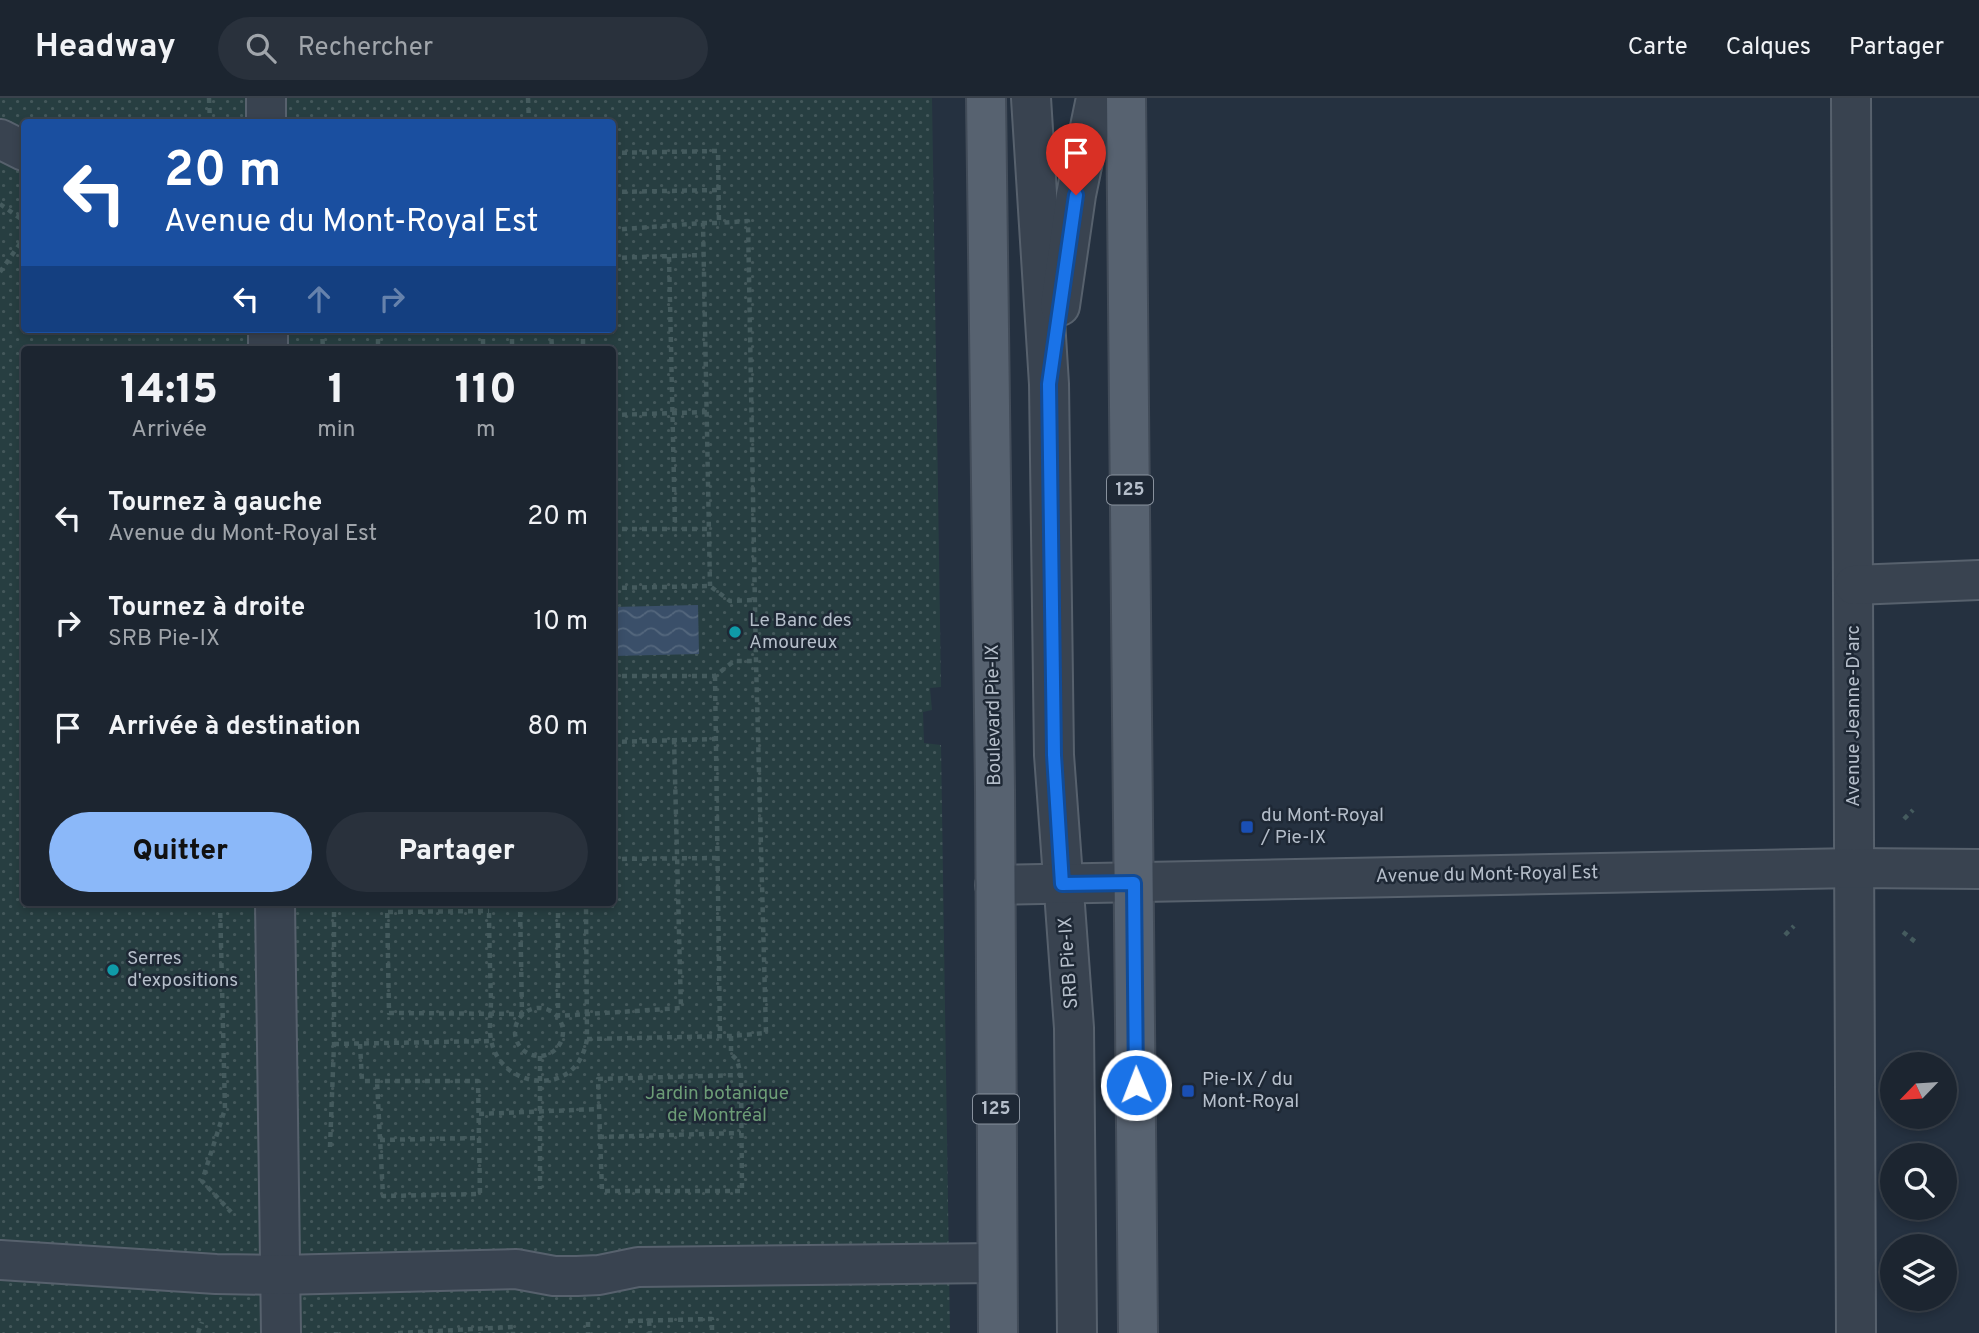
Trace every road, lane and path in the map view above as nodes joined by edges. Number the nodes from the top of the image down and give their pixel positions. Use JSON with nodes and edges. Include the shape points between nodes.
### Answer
{"nodes":[{"id":1,"x":209,"y":98,"type":"edge"},
{"id":2,"x":266,"y":98,"type":"edge"},
{"id":3,"x":528,"y":98,"type":"edge"},
{"id":4,"x":986,"y":98,"type":"edge"},
{"id":5,"x":1031,"y":98,"type":"edge"},
{"id":6,"x":1096,"y":98,"type":"edge"},
{"id":7,"x":1126,"y":98,"type":"edge"},
{"id":8,"x":1851,"y":98,"type":"edge"},
{"id":9,"x":210,"y":119,"type":"edge"},
{"id":10,"x":266,"y":119,"type":"edge"},
{"id":11,"x":529,"y":119,"type":"edge"},
{"id":12,"x":0,"y":139,"type":"edge"},
{"id":13,"x":21,"y":150,"type":"edge"},
{"id":14,"x":616,"y":153,"type":"edge"},
{"id":15,"x":719,"y":190,"type":"junction"},
{"id":16,"x":616,"y":192,"type":"edge"},
{"id":17,"x":0,"y":204,"type":"edge"},
{"id":18,"x":21,"y":219,"type":"edge"},
{"id":19,"x":703,"y":223,"type":"junction"},
{"id":20,"x":719,"y":223,"type":"junction"},
{"id":21,"x":616,"y":230,"type":"edge"},
{"id":22,"x":21,"y":242,"type":"edge"},
{"id":23,"x":703,"y":255,"type":"junction"},
{"id":24,"x":669,"y":257,"type":"junction"},
{"id":25,"x":616,"y":258,"type":"edge"},
{"id":26,"x":0,"y":272,"type":"edge"},
{"id":27,"x":1049,"y":384,"type":"junction"},
{"id":28,"x":708,"y":412,"type":"junction"},
{"id":29,"x":672,"y":414,"type":"junction"},
{"id":30,"x":616,"y":415,"type":"edge"},
{"id":31,"x":675,"y":528,"type":"junction"},
{"id":32,"x":616,"y":529,"type":"edge"},
{"id":33,"x":709,"y":529,"type":"junction"},
{"id":34,"x":1979,"y":580,"type":"edge"},
{"id":35,"x":1854,"y":585,"type":"junction"},
{"id":36,"x":710,"y":586,"type":"junction"},
{"id":37,"x":616,"y":588,"type":"edge"},
{"id":38,"x":754,"y":600,"type":"junction"},
{"id":39,"x":756,"y":661,"type":"junction"},
{"id":40,"x":616,"y":676,"type":"edge"},
{"id":41,"x":715,"y":676,"type":"junction"},
{"id":42,"x":715,"y":739,"type":"junction"},
{"id":43,"x":674,"y":740,"type":"junction"},
{"id":44,"x":616,"y":742,"type":"edge"},
{"id":45,"x":1913,"y":810,"type":"dead end"},
{"id":46,"x":1901,"y":822,"type":"dead end"},
{"id":47,"x":716,"y":858,"type":"junction"},
{"id":48,"x":616,"y":859,"type":"edge"},
{"id":49,"x":678,"y":859,"type":"junction"},
{"id":50,"x":1854,"y":869,"type":"junction"},
{"id":51,"x":1979,"y":869,"type":"edge"},
{"id":52,"x":1134,"y":883,"type":"junction"},
{"id":53,"x":1062,"y":884,"type":"junction"},
{"id":54,"x":995,"y":886,"type":"junction"},
{"id":55,"x":219,"y":906,"type":"edge"},
{"id":56,"x":275,"y":906,"type":"edge"},
{"id":57,"x":334,"y":906,"type":"edge"},
{"id":58,"x":387,"y":906,"type":"edge"},
{"id":59,"x":489,"y":906,"type":"edge"},
{"id":60,"x":520,"y":906,"type":"edge"},
{"id":61,"x":558,"y":906,"type":"edge"},
{"id":62,"x":586,"y":906,"type":"edge"},
{"id":63,"x":489,"y":911,"type":"junction"},
{"id":64,"x":388,"y":912,"type":"junction"},
{"id":65,"x":1794,"y":926,"type":"dead end"},
{"id":66,"x":1903,"y":932,"type":"dead end"},
{"id":67,"x":1784,"y":935,"type":"dead end"},
{"id":68,"x":1918,"y":944,"type":"dead end"},
{"id":69,"x":491,"y":1013,"type":"junction"},
{"id":70,"x":522,"y":1014,"type":"junction"},
{"id":71,"x":587,"y":1015,"type":"junction"},
{"id":72,"x":558,"y":1016,"type":"junction"},
{"id":73,"x":731,"y":1036,"type":"junction"},
{"id":74,"x":720,"y":1037,"type":"junction"},
{"id":75,"x":587,"y":1039,"type":"junction"},
{"id":76,"x":491,"y":1041,"type":"junction"},
{"id":77,"x":334,"y":1044,"type":"junction"},
{"id":78,"x":360,"y":1044,"type":"junction"},
{"id":79,"x":540,"y":1056,"type":"junction"},
{"id":80,"x":741,"y":1075,"type":"junction"},
{"id":81,"x":540,"y":1080,"type":"junction"},
{"id":82,"x":377,"y":1081,"type":"junction"},
{"id":83,"x":598,"y":1110,"type":"junction"},
{"id":84,"x":540,"y":1111,"type":"junction"},
{"id":85,"x":479,"y":1114,"type":"junction"},
{"id":86,"x":741,"y":1133,"type":"junction"},
{"id":87,"x":599,"y":1137,"type":"junction"},
{"id":88,"x":479,"y":1138,"type":"junction"},
{"id":89,"x":380,"y":1140,"type":"junction"},
{"id":90,"x":330,"y":1150,"type":"dead end"},
{"id":91,"x":540,"y":1189,"type":"dead end"},
{"id":92,"x":231,"y":1213,"type":"dead end"},
{"id":93,"x":0,"y":1260,"type":"edge"},
{"id":94,"x":997,"y":1263,"type":"junction"},
{"id":95,"x":280,"y":1275,"type":"junction"},
{"id":96,"x":625,"y":1321,"type":"dead end"},
{"id":97,"x":649,"y":1321,"type":"junction"},
{"id":98,"x":600,"y":1322,"type":"dead end"},
{"id":99,"x":445,"y":1332,"type":"edge"},
{"id":100,"x":281,"y":1333,"type":"edge"},
{"id":101,"x":398,"y":1333,"type":"edge"},
{"id":102,"x":513,"y":1333,"type":"edge"},
{"id":103,"x":588,"y":1333,"type":"edge"},
{"id":104,"x":650,"y":1333,"type":"edge"},
{"id":105,"x":712,"y":1333,"type":"edge"},
{"id":106,"x":998,"y":1333,"type":"edge"},
{"id":107,"x":1077,"y":1333,"type":"edge"},
{"id":108,"x":1139,"y":1333,"type":"edge"},
{"id":109,"x":1856,"y":1333,"type":"edge"}],
"edges":[{"from":1,"to":9,"type":"path"},
{"from":2,"to":10,"type":"street"},
{"from":3,"to":11,"type":"path"},
{"from":4,"to":54,"type":"main road","name":"Boulevard Pie-IX","number":"125"},
{"from":5,"to":27,"type":"street","name":"SRB Pie-IX"},
{"from":6,"to":27,"type":"street","name":"SRB Pie-IX","via":[[1076,195]]},
{"from":7,"to":52,"type":"main road","number":"125"},
{"from":8,"to":35,"type":"street","name":"Avenue Jeanne-D'arc"},
{"from":12,"to":13,"type":"street"},
{"from":14,"to":15,"type":"path","via":[[718,151]]},
{"from":15,"to":16,"type":"path"},
{"from":15,"to":20,"type":"path"},
{"from":17,"to":18,"type":"path"},
{"from":19,"to":20,"type":"path"},
{"from":19,"to":21,"type":"path"},
{"from":19,"to":23,"type":"path"},
{"from":20,"to":38,"type":"path","via":[[748,221]]},
{"from":22,"to":26,"type":"path"},
{"from":23,"to":24,"type":"path"},
{"from":23,"to":28,"type":"path"},
{"from":24,"to":25,"type":"path"},
{"from":24,"to":29,"type":"path"},
{"from":27,"to":53,"type":"street","name":"SRB Pie-IX","via":[[1054,742]]},
{"from":28,"to":29,"type":"path"},
{"from":28,"to":33,"type":"path"},
{"from":29,"to":30,"type":"path"},
{"from":29,"to":31,"type":"path"},
{"from":31,"to":32,"type":"path"},
{"from":31,"to":33,"type":"path"},
{"from":33,"to":36,"type":"path"},
{"from":34,"to":35,"type":"street"},
{"from":35,"to":50,"type":"street","name":"Avenue Jeanne-D'arc"},
{"from":36,"to":37,"type":"path"},
{"from":36,"to":38,"type":"path","via":[[730,601]]},
{"from":38,"to":39,"type":"path"},
{"from":39,"to":41,"type":"path","via":[[734,661]]},
{"from":39,"to":73,"type":"path","via":[[766,1033]]},
{"from":40,"to":41,"type":"path"},
{"from":41,"to":42,"type":"path"},
{"from":42,"to":43,"type":"path"},
{"from":42,"to":47,"type":"path"},
{"from":43,"to":44,"type":"path"},
{"from":43,"to":49,"type":"path"},
{"from":45,"to":46,"type":"path"},
{"from":47,"to":49,"type":"path"},
{"from":47,"to":74,"type":"path"},
{"from":48,"to":49,"type":"path"},
{"from":49,"to":71,"type":"path","via":[[681,1008]]},
{"from":50,"to":51,"type":"street","name":"Avenue du Mont-Royal Est"},
{"from":50,"to":52,"type":"street","name":"Avenue du Mont-Royal Est"},
{"from":50,"to":109,"type":"street","name":"Avenue Jeanne-D'arc"},
{"from":52,"to":53,"type":"street","name":"Avenue du Mont-Royal Est"},
{"from":52,"to":108,"type":"main road","number":"125"},
{"from":53,"to":54,"type":"street","name":"Avenue du Mont-Royal Est"},
{"from":53,"to":107,"type":"street","name":"SRB Pie-IX","via":[[1074,1028]]},
{"from":54,"to":94,"type":"main road","name":"Boulevard Pie-IX","number":"125"},
{"from":55,"to":92,"type":"path","via":[[225,1109],[202,1181]]},
{"from":56,"to":95,"type":"street"},
{"from":57,"to":77,"type":"path"},
{"from":58,"to":64,"type":"path"},
{"from":59,"to":63,"type":"path"},
{"from":60,"to":70,"type":"path"},
{"from":61,"to":72,"type":"path"},
{"from":62,"to":71,"type":"path"},
{"from":63,"to":64,"type":"path"},
{"from":63,"to":69,"type":"path"},
{"from":64,"to":69,"type":"path","via":[[389,1013]]},
{"from":65,"to":67,"type":"path"},
{"from":66,"to":68,"type":"path"},
{"from":69,"to":70,"type":"path"},
{"from":69,"to":76,"type":"path"},
{"from":70,"to":72,"type":"path","via":[[536,1007]]},
{"from":70,"to":79,"type":"path","via":[[515,1037],[523,1050]]},
{"from":71,"to":72,"type":"path"},
{"from":71,"to":75,"type":"path"},
{"from":72,"to":79,"type":"path","via":[[562,1040],[553,1052]]},
{"from":73,"to":74,"type":"path"},
{"from":73,"to":80,"type":"path","via":[[731,1054]]},
{"from":74,"to":75,"type":"path"},
{"from":75,"to":81,"type":"path","via":[[584,1055],[569,1073]]},
{"from":76,"to":78,"type":"path"},
{"from":76,"to":81,"type":"path","via":[[511,1073]]},
{"from":77,"to":78,"type":"path"},
{"from":77,"to":90,"type":"path"},
{"from":78,"to":82,"type":"path","via":[[362,1081]]},
{"from":79,"to":81,"type":"path"},
{"from":80,"to":83,"type":"path","via":[[598,1079]]},
{"from":80,"to":86,"type":"path"},
{"from":81,"to":84,"type":"path"},
{"from":82,"to":85,"type":"path","via":[[478,1081]]},
{"from":82,"to":89,"type":"path"},
{"from":83,"to":84,"type":"path"},
{"from":83,"to":87,"type":"path"},
{"from":84,"to":85,"type":"path"},
{"from":84,"to":91,"type":"path"},
{"from":85,"to":88,"type":"path"},
{"from":86,"to":87,"type":"path"},
{"from":86,"to":87,"type":"path","via":[[742,1191],[602,1191]]},
{"from":88,"to":89,"type":"path"},
{"from":88,"to":89,"type":"path","via":[[480,1194],[383,1196]]},
{"from":93,"to":95,"type":"street"},
{"from":94,"to":95,"type":"street","via":[[638,1267],[576,1276],[516,1269]]},
{"from":94,"to":106,"type":"main road","name":"Boulevard Pie-IX","number":"125"},
{"from":95,"to":100,"type":"street"},
{"from":96,"to":97,"type":"path"},
{"from":97,"to":104,"type":"path"},
{"from":97,"to":105,"type":"path","via":[[712,1319]]},
{"from":98,"to":103,"type":"path","via":[[588,1322]]},
{"from":99,"to":101,"type":"path"},
{"from":99,"to":102,"type":"path","via":[[513,1327]]}]}
